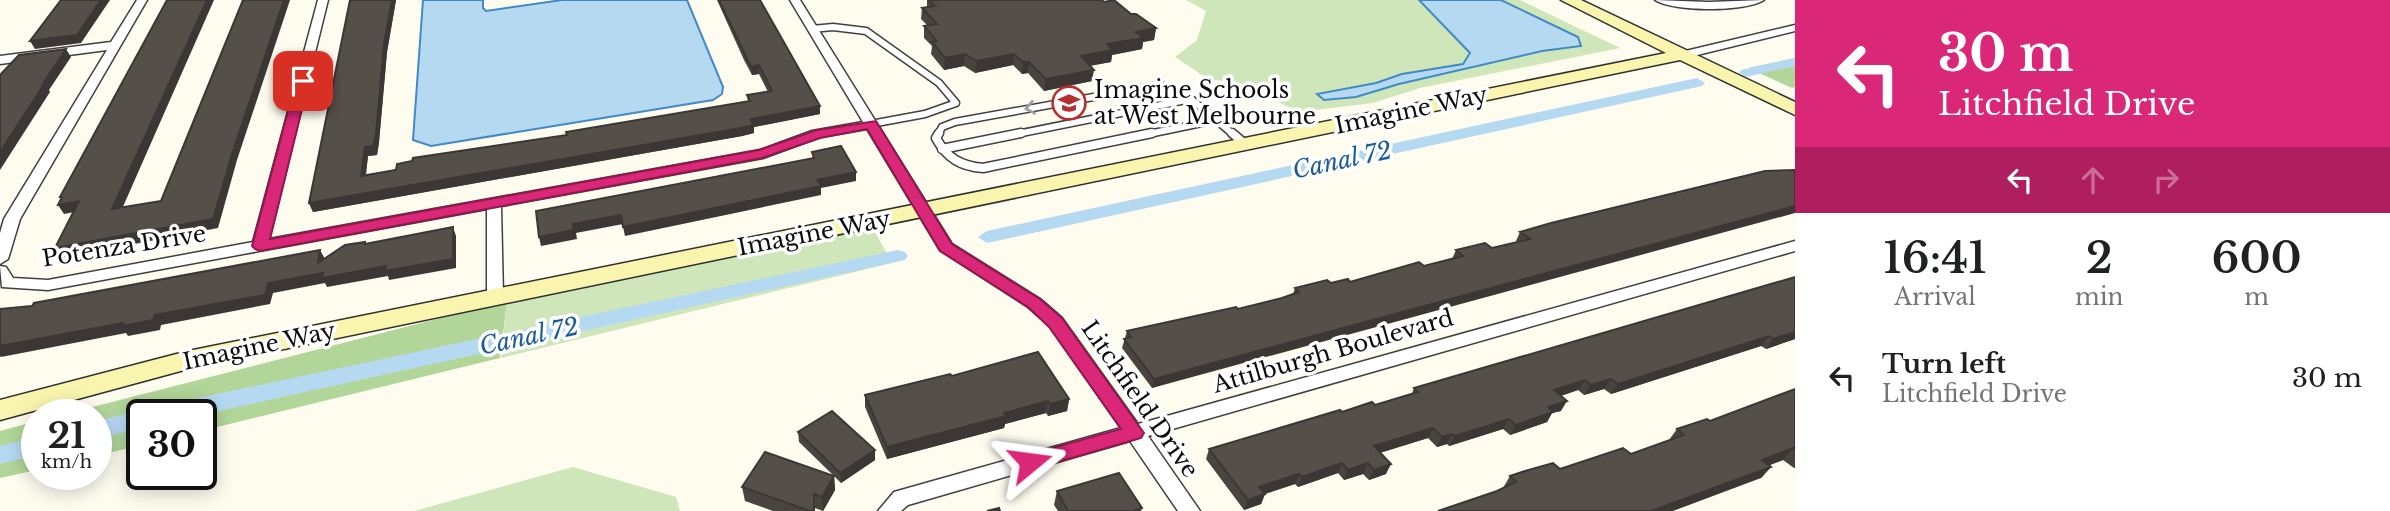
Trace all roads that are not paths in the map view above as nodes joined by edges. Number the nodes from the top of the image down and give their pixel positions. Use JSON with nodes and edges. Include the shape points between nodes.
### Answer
{"nodes":[{"id":1,"x":142,"y":0,"type":"edge"},
{"id":2,"x":323,"y":0,"type":"edge"},
{"id":3,"x":795,"y":0,"type":"edge"},
{"id":4,"x":1569,"y":0,"type":"edge"},
{"id":5,"x":1660,"y":0,"type":"edge"},
{"id":6,"x":1759,"y":0,"type":"edge"},
{"id":7,"x":1795,"y":28,"type":"edge"},
{"id":8,"x":812,"y":29,"type":"junction"},
{"id":9,"x":115,"y":45,"type":"junction"},
{"id":10,"x":1681,"y":55,"type":"junction"},
{"id":11,"x":0,"y":60,"type":"edge"},
{"id":12,"x":1191,"y":99,"type":"junction"},
{"id":13,"x":1795,"y":110,"type":"edge"},
{"id":14,"x":1216,"y":120,"type":"junction"},
{"id":15,"x":871,"y":124,"type":"junction"},
{"id":16,"x":1245,"y":144,"type":"junction"},
{"id":17,"x":942,"y":149,"type":"junction"},
{"id":18,"x":494,"y":203,"type":"junction"},
{"id":19,"x":922,"y":212,"type":"junction"},
{"id":20,"x":260,"y":246,"type":"junction"},
{"id":21,"x":1795,"y":246,"type":"edge"},
{"id":22,"x":0,"y":259,"type":"edge"},
{"id":23,"x":0,"y":271,"type":"edge"},
{"id":24,"x":495,"y":296,"type":"junction"},
{"id":25,"x":0,"y":410,"type":"edge"},
{"id":26,"x":1134,"y":433,"type":"junction"},
{"id":27,"x":888,"y":511,"type":"edge"},
{"id":28,"x":1190,"y":511,"type":"edge"}],
"edges":[{"from":1,"to":9,"type":"street"},
{"from":2,"to":20,"type":"street"},
{"from":3,"to":8,"type":"street","name":"Litchfield Drive"},
{"from":4,"to":10,"type":"street"},
{"from":5,"to":6,"type":"street","via":[[1725,7]]},
{"from":7,"to":10,"type":"street","name":"Imagine Way"},
{"from":8,"to":15,"type":"street","name":"Litchfield Drive"},
{"from":8,"to":15,"type":"lane","via":[[866,32],[939,83],[956,103]]},
{"from":9,"to":11,"type":"street"},
{"from":9,"to":22,"type":"street","via":[[13,217]]},
{"from":10,"to":13,"type":"street"},
{"from":10,"to":16,"type":"street","name":"Imagine Way"},
{"from":12,"to":14,"type":"lane"},
{"from":12,"to":17,"type":"lane"},
{"from":12,"to":17,"type":"lane","one_way":true,"via":[[1169,86],[1151,85],[955,122],[937,134]]},
{"from":14,"to":16,"type":"lane"},
{"from":14,"to":17,"type":"lane","via":[[983,168],[954,162]]},
{"from":15,"to":18,"type":"street","name":"Potenza Drive","via":[[817,134],[762,154]]},
{"from":15,"to":19,"type":"street","name":"Litchfield Drive"},
{"from":16,"to":19,"type":"street","name":"Imagine Way"},
{"from":18,"to":20,"type":"street","name":"Potenza Drive"},
{"from":18,"to":24,"type":"street"},
{"from":19,"to":24,"type":"street","name":"Imagine Way"},
{"from":19,"to":26,"type":"street","name":"Litchfield Drive","via":[[946,247],[1056,322]]},
{"from":20,"to":23,"type":"street","name":"Potenza Drive","via":[[48,285],[8,283]]},
{"from":21,"to":26,"type":"street","name":"Attilburgh Boulevard"},
{"from":24,"to":25,"type":"street","name":"Imagine Way","via":[[188,360]]},
{"from":26,"to":27,"type":"street","name":"Attilburgh Boulevard","via":[[901,498]]},
{"from":26,"to":28,"type":"street","name":"Litchfield Drive"}]}
